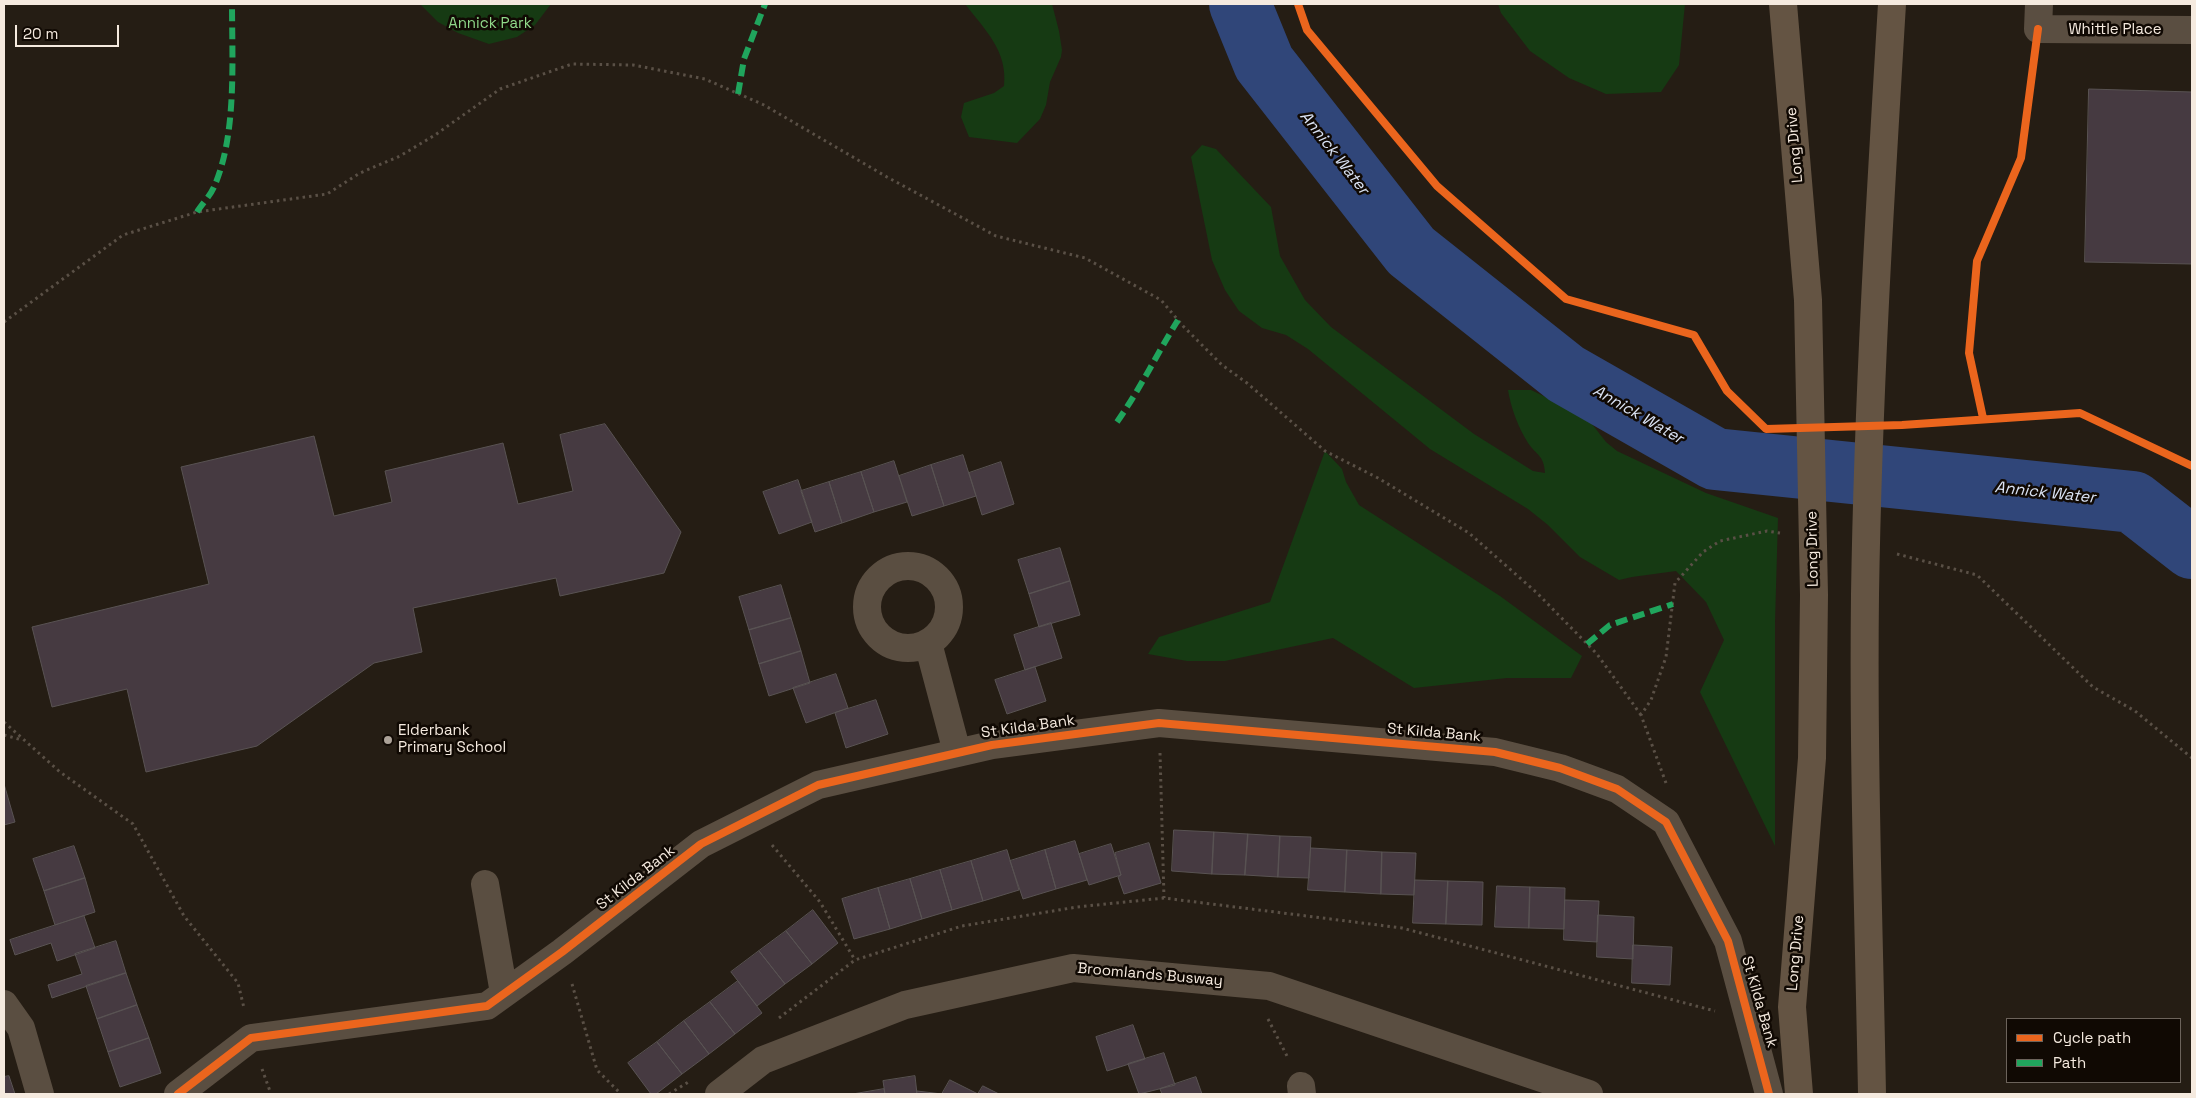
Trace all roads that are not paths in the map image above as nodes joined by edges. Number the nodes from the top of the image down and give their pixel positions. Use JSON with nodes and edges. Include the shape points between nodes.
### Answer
{"nodes":[{"id":1,"x":1783,"y":4,"type":"edge"},
{"id":2,"x":1892,"y":4,"type":"edge"},
{"id":3,"x":2038,"y":16,"type":"edge"},
{"id":4,"x":2192,"y":30,"type":"edge"},
{"id":5,"x":928,"y":642,"type":"dead end"},
{"id":6,"x":958,"y":752,"type":"junction"},
{"id":7,"x":485,"y":884,"type":"dead end"},
{"id":8,"x":504,"y":993,"type":"junction"},
{"id":9,"x":4,"y":1004,"type":"edge"},
{"id":10,"x":40,"y":1094,"type":"edge"},
{"id":11,"x":178,"y":1094,"type":"edge"},
{"id":12,"x":719,"y":1094,"type":"edge"},
{"id":13,"x":1588,"y":1094,"type":"edge"},
{"id":14,"x":1769,"y":1094,"type":"edge"},
{"id":15,"x":1799,"y":1094,"type":"edge"},
{"id":16,"x":1872,"y":1094,"type":"edge"}],
"edges":[{"from":1,"to":15,"type":"main road","name":"Long Drive","via":[[1808,300],[1814,595],[1812,758],[1792,1007]]},
{"from":2,"to":16,"type":"main road","via":[[1876,288],[1865,594]]},
{"from":3,"to":4,"type":"street","name":"Whittle Place"},
{"from":5,"to":6,"type":"street"},
{"from":6,"to":8,"type":"street","name":"St Kilda Bank","via":[[818,785],[701,844]]},
{"from":6,"to":14,"type":"street","name":"St Kilda Bank","via":[[992,744],[1159,723],[1494,752],[1560,768],[1617,789],[1666,822],[1728,941]]},
{"from":7,"to":8,"type":"street"},
{"from":8,"to":11,"type":"street","name":"St Kilda Bank","via":[[487,1006],[251,1038]]},
{"from":9,"to":10,"type":"street","via":[[21,1028]]},
{"from":12,"to":13,"type":"street","name":"Broomlands Busway","via":[[763,1060],[905,1005],[1074,968],[1269,986]]}]}
